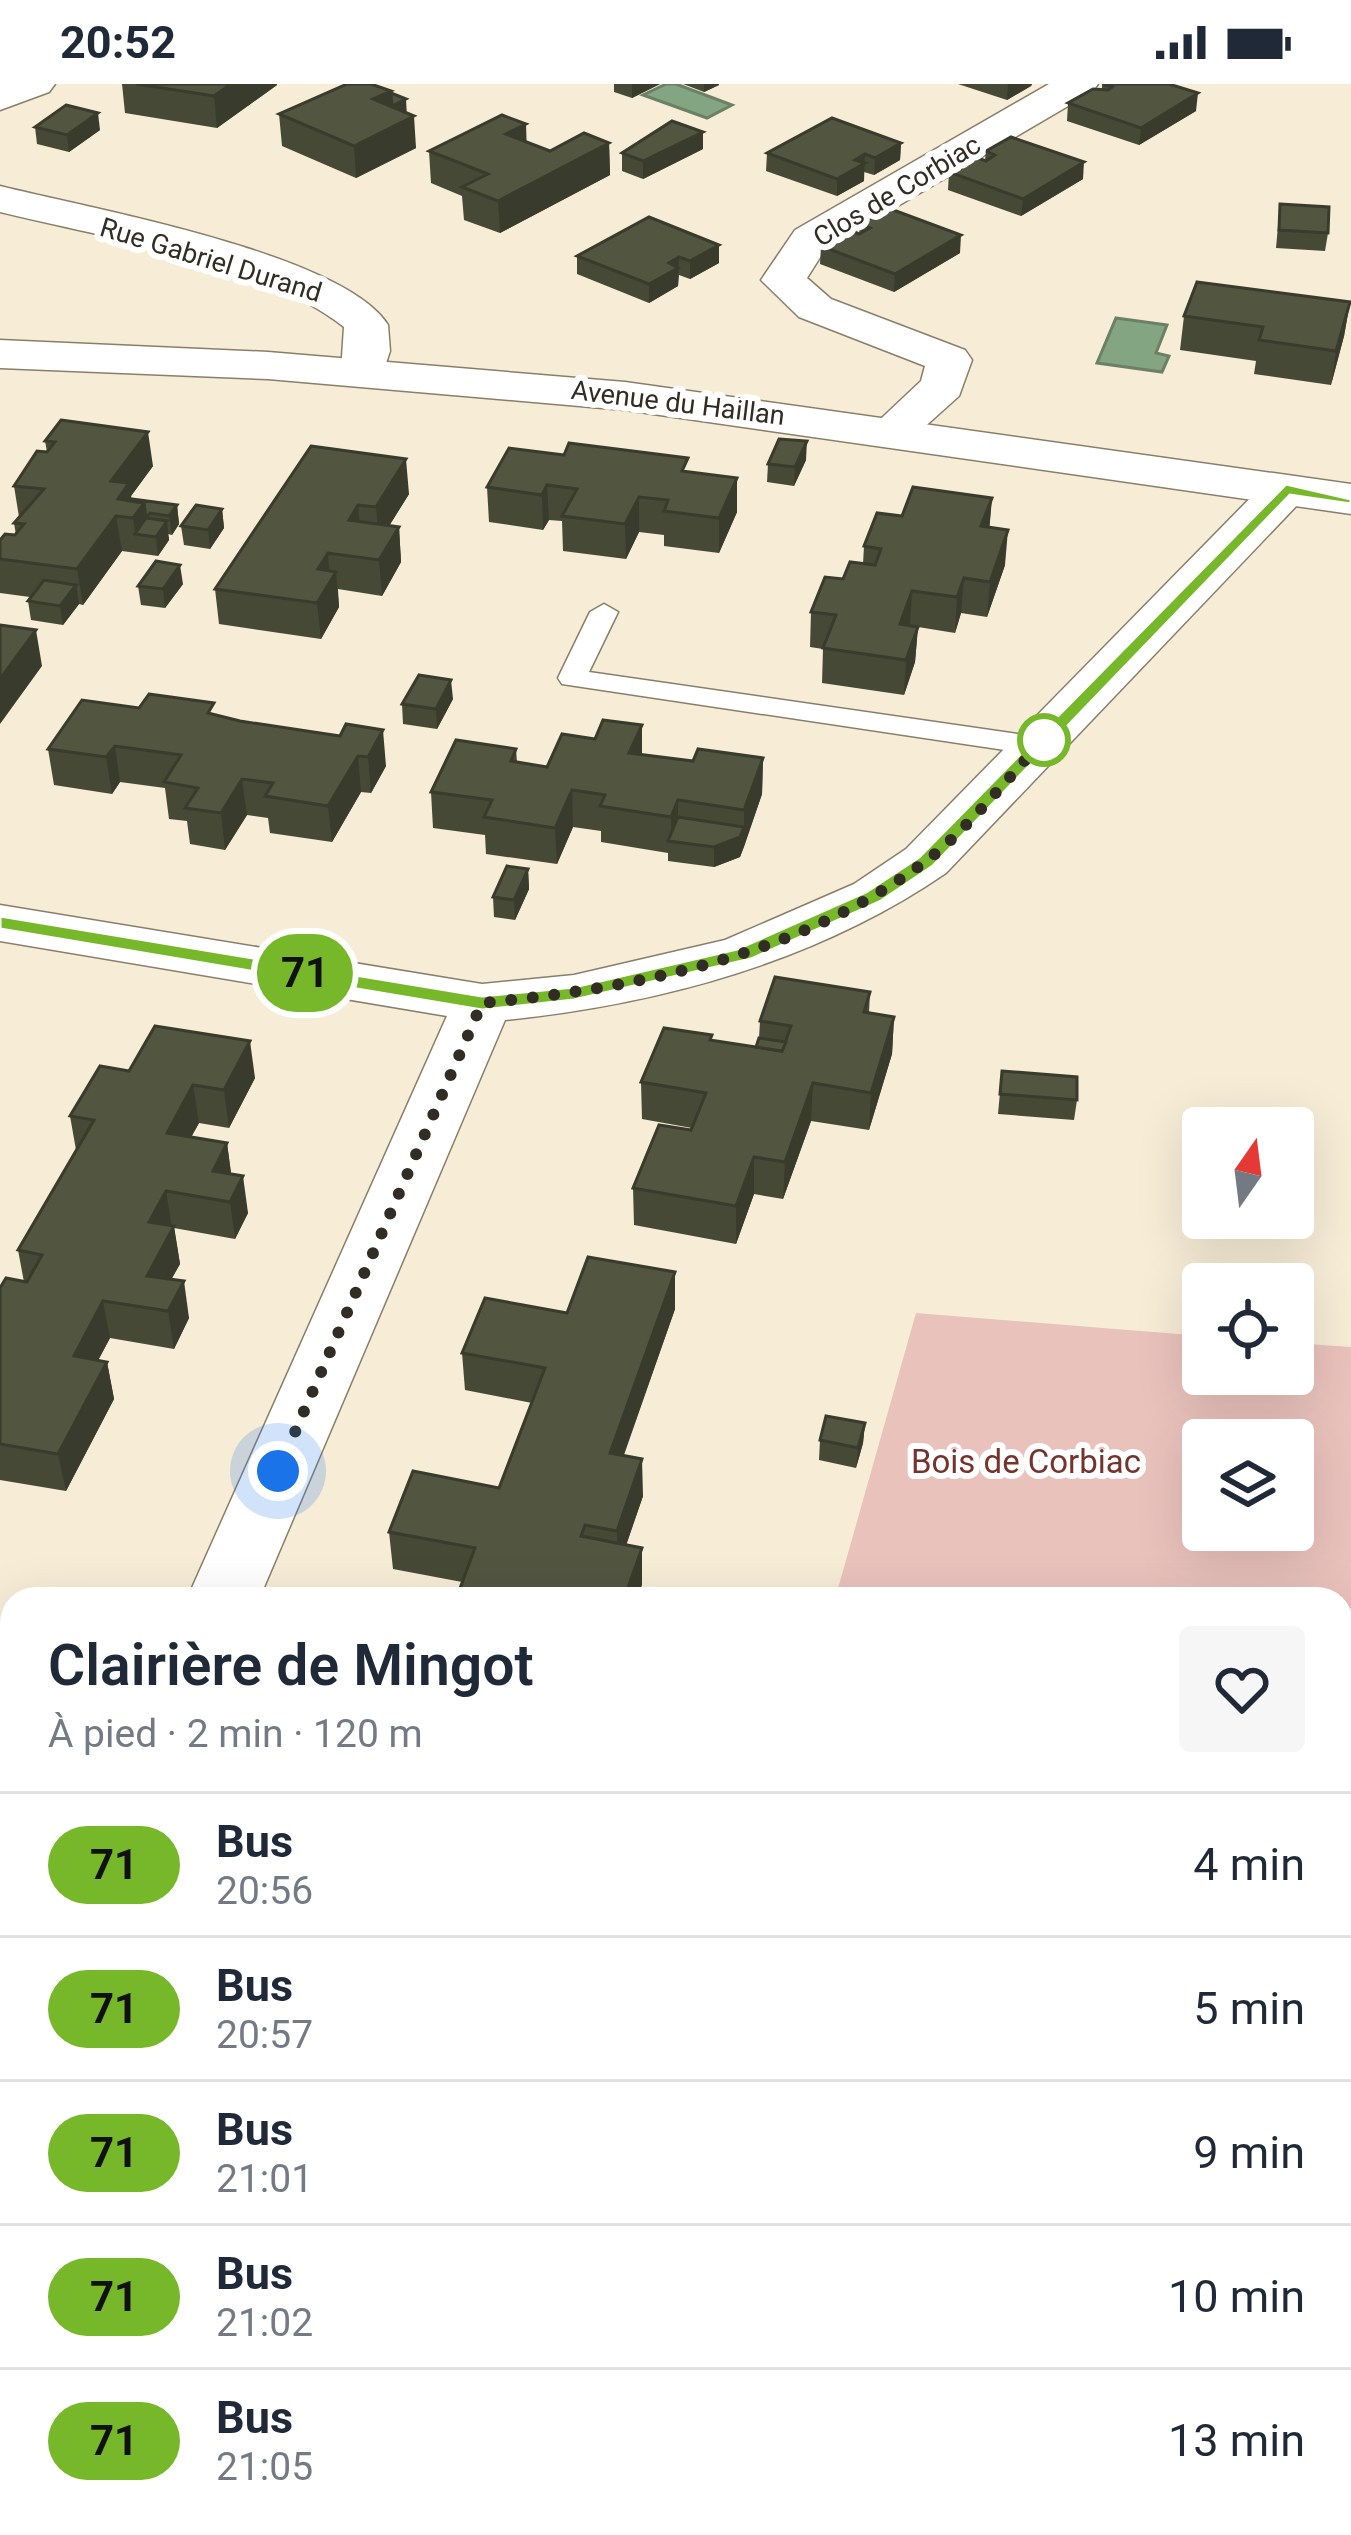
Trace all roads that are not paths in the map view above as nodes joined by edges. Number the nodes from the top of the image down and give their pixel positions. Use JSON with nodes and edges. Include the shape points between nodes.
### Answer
{"nodes":[{"id":1,"x":35,"y":84,"type":"edge"},
{"id":2,"x":1078,"y":84,"type":"edge"},
{"id":3,"x":0,"y":98,"type":"edge"},
{"id":4,"x":0,"y":199,"type":"edge"},
{"id":5,"x":0,"y":355,"type":"edge"},
{"id":6,"x":364,"y":372,"type":"junction"},
{"id":7,"x":893,"y":430,"type":"junction"},
{"id":8,"x":1286,"y":490,"type":"junction"},
{"id":9,"x":1351,"y":499,"type":"edge"},
{"id":10,"x":604,"y":613,"type":"dead end"},
{"id":11,"x":1038,"y":746,"type":"junction"},
{"id":12,"x":0,"y":922,"type":"edge"},
{"id":13,"x":482,"y":1003,"type":"junction"},
{"id":14,"x":228,"y":1587,"type":"edge"}],
"edges":[{"from":1,"to":3,"type":"street"},
{"from":2,"to":7,"type":"street","name":"Clos de Corbiac","via":[[810,239],[783,280],[815,308],[949,360],[943,386]]},
{"from":4,"to":6,"type":"street","name":"Rue Gabriel Durand","via":[[330,296],[369,332]]},
{"from":5,"to":6,"type":"street","name":"Avenue du Haillan"},
{"from":6,"to":7,"type":"street","name":"Avenue du Haillan"},
{"from":7,"to":8,"type":"street","name":"Avenue du Haillan"},
{"from":8,"to":9,"type":"street","name":"Avenue du Haillan"},
{"from":8,"to":11,"type":"street"},
{"from":10,"to":11,"type":"lane","via":[[572,678]]},
{"from":11,"to":13,"type":"street","via":[[926,861],[812,928],[661,977]]},
{"from":12,"to":13,"type":"street"},
{"from":13,"to":14,"type":"street"}]}
